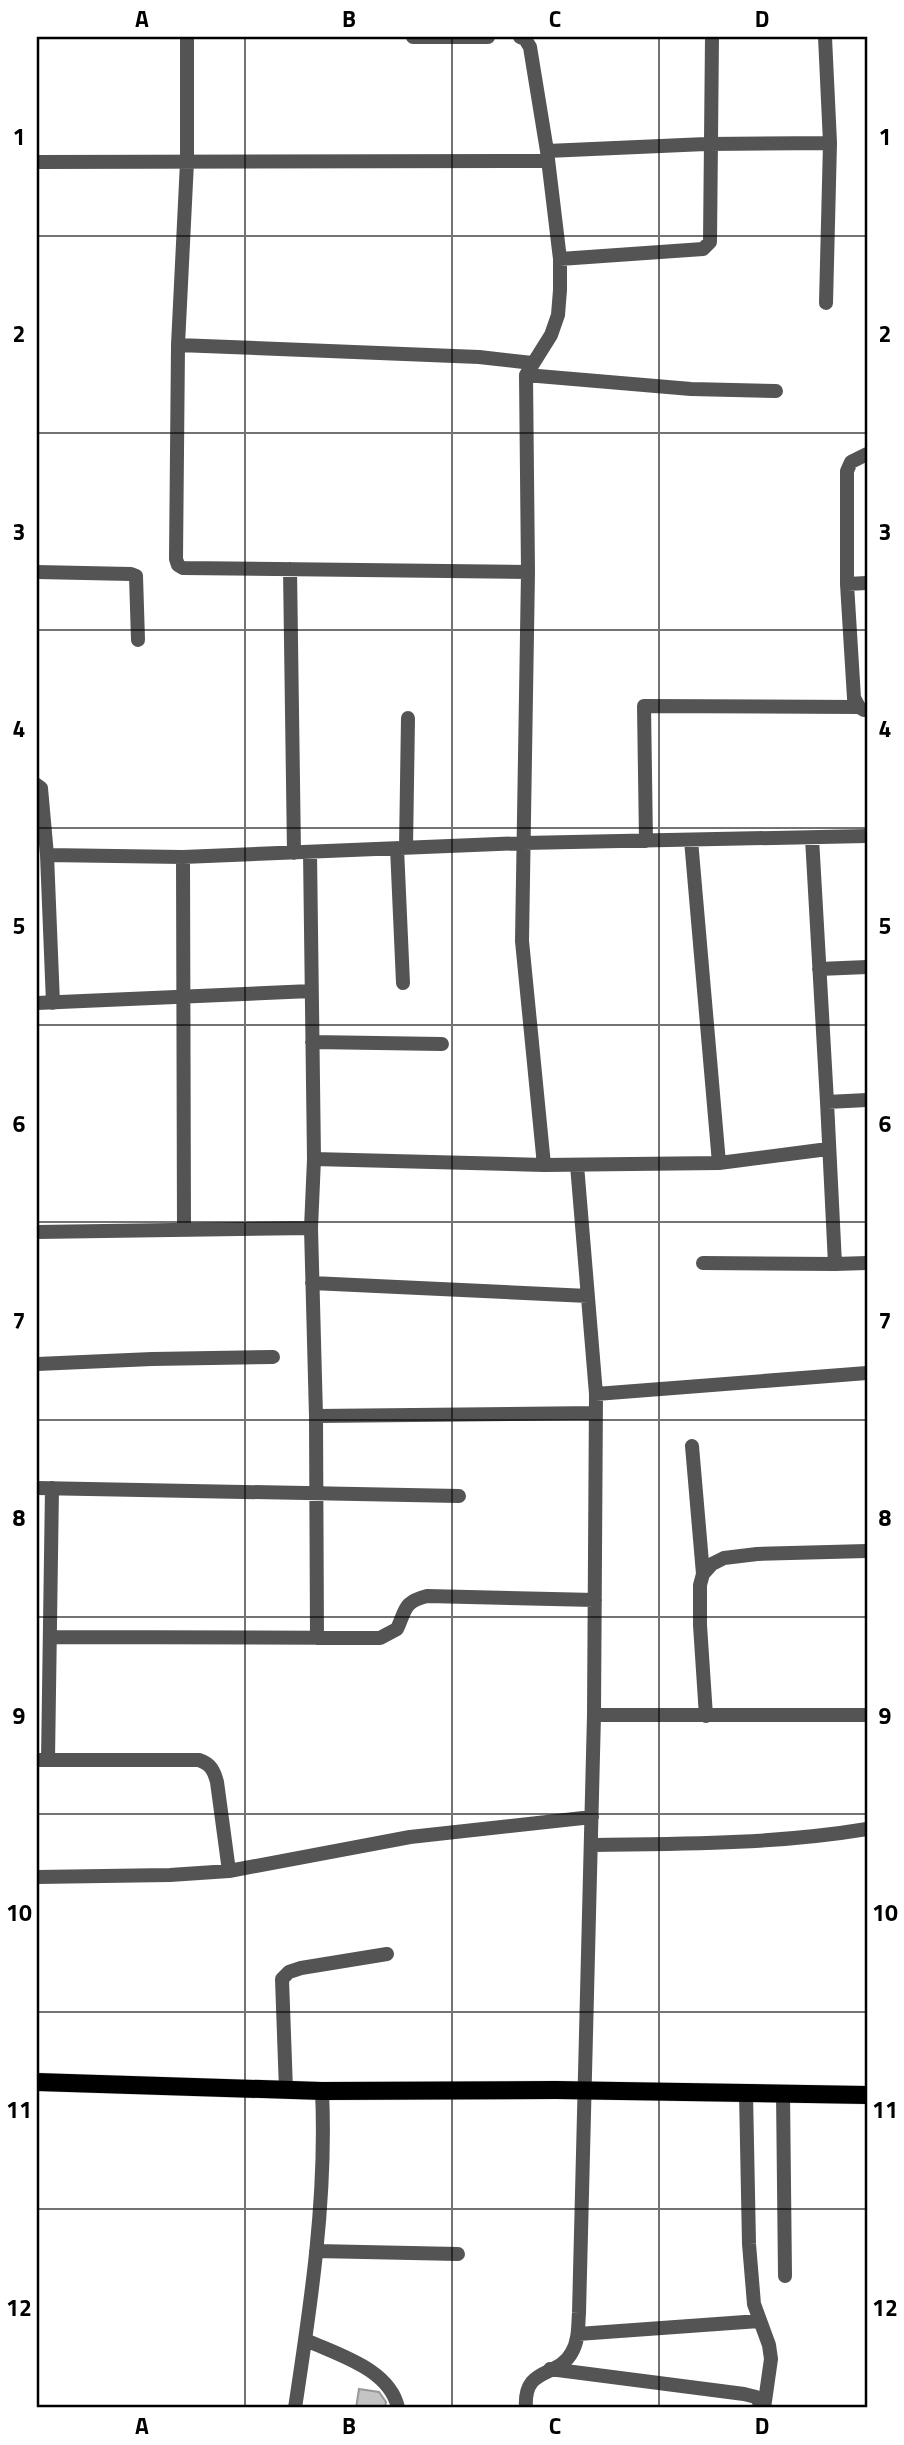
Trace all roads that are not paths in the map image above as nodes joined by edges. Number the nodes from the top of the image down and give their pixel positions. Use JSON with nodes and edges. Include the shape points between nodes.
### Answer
{"nodes":[{"id":1,"x":187,"y":37,"type":"edge"},
{"id":2,"x":413,"y":37,"type":"edge"},
{"id":3,"x":488,"y":37,"type":"edge"},
{"id":4,"x":524,"y":37,"type":"edge"},
{"id":5,"x":712,"y":37,"type":"edge"},
{"id":6,"x":825,"y":37,"type":"edge"},
{"id":7,"x":712,"y":144,"type":"junction"},
{"id":8,"x":830,"y":144,"type":"junction"},
{"id":9,"x":547,"y":156,"type":"junction"},
{"id":10,"x":37,"y":162,"type":"edge"},
{"id":11,"x":187,"y":162,"type":"junction"},
{"id":12,"x":560,"y":259,"type":"junction"},
{"id":13,"x":826,"y":303,"type":"dead end"},
{"id":14,"x":178,"y":345,"type":"junction"},
{"id":15,"x":529,"y":369,"type":"junction"},
{"id":16,"x":776,"y":391,"type":"dead end"},
{"id":17,"x":867,"y":454,"type":"edge"},
{"id":18,"x":290,"y":569,"type":"junction"},
{"id":19,"x":37,"y":572,"type":"edge"},
{"id":20,"x":528,"y":572,"type":"junction"},
{"id":21,"x":867,"y":583,"type":"edge"},
{"id":22,"x":847,"y":584,"type":"junction"},
{"id":23,"x":138,"y":640,"type":"dead end"},
{"id":24,"x":863,"y":709,"type":"edge"},
{"id":25,"x":408,"y":718,"type":"dead end"},
{"id":26,"x":37,"y":785,"type":"edge"},
{"id":27,"x":867,"y":836,"type":"edge"},
{"id":28,"x":812,"y":838,"type":"junction"},
{"id":29,"x":691,"y":840,"type":"junction"},
{"id":30,"x":646,"y":841,"type":"junction"},
{"id":31,"x":524,"y":843,"type":"junction"},
{"id":32,"x":401,"y":848,"type":"junction"},
{"id":33,"x":310,"y":852,"type":"junction"},
{"id":34,"x":294,"y":853,"type":"junction"},
{"id":35,"x":47,"y":855,"type":"junction"},
{"id":36,"x":183,"y":857,"type":"junction"},
{"id":37,"x":867,"y":967,"type":"edge"},
{"id":38,"x":819,"y":969,"type":"junction"},
{"id":39,"x":402,"y":983,"type":"dead end"},
{"id":40,"x":311,"y":991,"type":"junction"},
{"id":41,"x":183,"y":998,"type":"junction"},
{"id":42,"x":37,"y":1003,"type":"edge"},
{"id":43,"x":53,"y":1003,"type":"junction"},
{"id":44,"x":312,"y":1042,"type":"junction"},
{"id":45,"x":442,"y":1044,"type":"dead end"},
{"id":46,"x":867,"y":1100,"type":"edge"},
{"id":47,"x":827,"y":1102,"type":"junction"},
{"id":48,"x":828,"y":1149,"type":"junction"},
{"id":49,"x":314,"y":1160,"type":"junction"},
{"id":50,"x":719,"y":1163,"type":"junction"},
{"id":51,"x":544,"y":1165,"type":"junction"},
{"id":52,"x":578,"y":1165,"type":"junction"},
{"id":53,"x":311,"y":1228,"type":"junction"},
{"id":54,"x":184,"y":1230,"type":"junction"},
{"id":55,"x":37,"y":1231,"type":"edge"},
{"id":56,"x":703,"y":1263,"type":"dead end"},
{"id":57,"x":835,"y":1264,"type":"junction"},
{"id":58,"x":867,"y":1264,"type":"edge"},
{"id":59,"x":312,"y":1283,"type":"junction"},
{"id":60,"x":588,"y":1296,"type":"junction"},
{"id":61,"x":273,"y":1357,"type":"dead end"},
{"id":62,"x":37,"y":1364,"type":"edge"},
{"id":63,"x":867,"y":1373,"type":"edge"},
{"id":64,"x":596,"y":1394,"type":"junction"},
{"id":65,"x":596,"y":1413,"type":"junction"},
{"id":66,"x":316,"y":1416,"type":"junction"},
{"id":67,"x":692,"y":1446,"type":"dead end"},
{"id":68,"x":44,"y":1488,"type":"edge"},
{"id":69,"x":316,"y":1493,"type":"junction"},
{"id":70,"x":459,"y":1496,"type":"dead end"},
{"id":71,"x":867,"y":1551,"type":"edge"},
{"id":72,"x":703,"y":1574,"type":"junction"},
{"id":73,"x":595,"y":1600,"type":"junction"},
{"id":74,"x":50,"y":1637,"type":"junction"},
{"id":75,"x":317,"y":1638,"type":"junction"},
{"id":76,"x":594,"y":1715,"type":"junction"},
{"id":77,"x":867,"y":1715,"type":"edge"},
{"id":78,"x":706,"y":1716,"type":"junction"},
{"id":79,"x":42,"y":1760,"type":"edge"},
{"id":80,"x":592,"y":1817,"type":"junction"},
{"id":81,"x":867,"y":1829,"type":"edge"},
{"id":82,"x":592,"y":1845,"type":"junction"},
{"id":83,"x":229,"y":1871,"type":"junction"},
{"id":84,"x":37,"y":1877,"type":"edge"},
{"id":85,"x":387,"y":1954,"type":"dead end"},
{"id":86,"x":37,"y":2082,"type":"edge"},
{"id":87,"x":286,"y":2090,"type":"junction"},
{"id":88,"x":586,"y":2090,"type":"junction"},
{"id":89,"x":322,"y":2091,"type":"junction"},
{"id":90,"x":746,"y":2093,"type":"junction"},
{"id":91,"x":783,"y":2093,"type":"junction"},
{"id":92,"x":867,"y":2095,"type":"edge"},
{"id":93,"x":316,"y":2251,"type":"junction"},
{"id":94,"x":458,"y":2255,"type":"dead end"},
{"id":95,"x":785,"y":2276,"type":"dead end"},
{"id":96,"x":759,"y":2321,"type":"junction"},
{"id":97,"x":578,"y":2334,"type":"junction"},
{"id":98,"x":306,"y":2340,"type":"junction"},
{"id":99,"x":550,"y":2369,"type":"junction"},
{"id":100,"x":295,"y":2408,"type":"edge"},
{"id":101,"x":398,"y":2408,"type":"edge"},
{"id":102,"x":526,"y":2408,"type":"edge"},
{"id":103,"x":764,"y":2408,"type":"edge"}],
"edges":[{"from":1,"to":11,"type":"street"},
{"from":2,"to":3,"type":"street"},
{"from":4,"to":9,"type":"street","via":[[530,47]]},
{"from":5,"to":7,"type":"street"},
{"from":6,"to":8,"type":"street"},
{"from":7,"to":8,"type":"street"},
{"from":7,"to":9,"type":"street"},
{"from":7,"to":12,"type":"street","via":[[708,246]]},
{"from":8,"to":13,"type":"street"},
{"from":9,"to":11,"type":"street"},
{"from":9,"to":12,"type":"street"},
{"from":10,"to":11,"type":"street"},
{"from":11,"to":14,"type":"street"},
{"from":12,"to":15,"type":"street","via":[[558,315]]},
{"from":14,"to":15,"type":"street","via":[[479,357]]},
{"from":14,"to":18,"type":"street","via":[[178,565]]},
{"from":15,"to":16,"type":"street","via":[[691,389]]},
{"from":15,"to":20,"type":"street"},
{"from":17,"to":22,"type":"street","via":[[851,462],[847,471]]},
{"from":18,"to":20,"type":"street"},
{"from":18,"to":34,"type":"street"},
{"from":19,"to":23,"type":"street","via":[[136,576]]},
{"from":20,"to":31,"type":"street"},
{"from":21,"to":22,"type":"street"},
{"from":22,"to":24,"type":"street","via":[[854,698]]},
{"from":24,"to":30,"type":"street","via":[[645,706]]},
{"from":25,"to":32,"type":"street"},
{"from":26,"to":35,"type":"street","via":[[41,788]]},
{"from":27,"to":28,"type":"street"},
{"from":28,"to":29,"type":"street"},
{"from":28,"to":38,"type":"street"},
{"from":29,"to":30,"type":"street"},
{"from":29,"to":50,"type":"street"},
{"from":30,"to":31,"type":"street"},
{"from":31,"to":32,"type":"street"},
{"from":31,"to":51,"type":"street","via":[[522,941]]},
{"from":32,"to":33,"type":"street"},
{"from":32,"to":39,"type":"street"},
{"from":33,"to":34,"type":"street"},
{"from":33,"to":40,"type":"street"},
{"from":34,"to":36,"type":"street"},
{"from":35,"to":36,"type":"street"},
{"from":35,"to":43,"type":"street"},
{"from":36,"to":41,"type":"street"},
{"from":37,"to":38,"type":"street"},
{"from":38,"to":47,"type":"street"},
{"from":40,"to":41,"type":"street"},
{"from":40,"to":44,"type":"street"},
{"from":41,"to":43,"type":"street"},
{"from":41,"to":54,"type":"street"},
{"from":42,"to":43,"type":"street"},
{"from":44,"to":45,"type":"street"},
{"from":44,"to":49,"type":"street"},
{"from":46,"to":47,"type":"street"},
{"from":47,"to":48,"type":"street"},
{"from":48,"to":50,"type":"street"},
{"from":48,"to":57,"type":"street"},
{"from":49,"to":51,"type":"street"},
{"from":49,"to":53,"type":"street"},
{"from":50,"to":52,"type":"street"},
{"from":51,"to":52,"type":"street"},
{"from":52,"to":60,"type":"street"},
{"from":53,"to":54,"type":"street"},
{"from":53,"to":59,"type":"street"},
{"from":54,"to":55,"type":"street"},
{"from":56,"to":57,"type":"street"},
{"from":57,"to":58,"type":"street"},
{"from":59,"to":60,"type":"street"},
{"from":59,"to":66,"type":"street"},
{"from":60,"to":64,"type":"street"},
{"from":61,"to":62,"type":"street"},
{"from":63,"to":64,"type":"street"},
{"from":64,"to":65,"type":"street"},
{"from":65,"to":66,"type":"street"},
{"from":65,"to":73,"type":"street"},
{"from":66,"to":69,"type":"street"},
{"from":67,"to":72,"type":"street"},
{"from":68,"to":69,"type":"street"},
{"from":68,"to":74,"type":"street"},
{"from":69,"to":70,"type":"street"},
{"from":69,"to":75,"type":"street"},
{"from":71,"to":72,"type":"street","via":[[735,1556],[712,1563]]},
{"from":72,"to":78,"type":"street","via":[[700,1625]]},
{"from":73,"to":75,"type":"street","via":[[426,1596],[409,1603],[397,1629],[380,1638]]},
{"from":73,"to":76,"type":"street"},
{"from":74,"to":75,"type":"street"},
{"from":74,"to":79,"type":"street"},
{"from":76,"to":78,"type":"street"},
{"from":76,"to":80,"type":"street"},
{"from":77,"to":78,"type":"street"},
{"from":79,"to":83,"type":"street","via":[[207,1763],[217,1782]]},
{"from":80,"to":82,"type":"street"},
{"from":80,"to":83,"type":"street","via":[[410,1837]]},
{"from":81,"to":82,"type":"street","via":[[776,1840]]},
{"from":82,"to":88,"type":"street"},
{"from":83,"to":84,"type":"street"},
{"from":85,"to":87,"type":"street","via":[[301,1968],[282,1979]]},
{"from":86,"to":87,"type":"main road"},
{"from":87,"to":89,"type":"main road"},
{"from":88,"to":89,"type":"main road"},
{"from":88,"to":90,"type":"main road"},
{"from":88,"to":97,"type":"street"},
{"from":89,"to":93,"type":"street","via":[[324,2143]]},
{"from":90,"to":91,"type":"main road"},
{"from":90,"to":96,"type":"street","via":[[749,2244]]},
{"from":91,"to":92,"type":"main road"},
{"from":91,"to":95,"type":"street"},
{"from":93,"to":94,"type":"street"},
{"from":93,"to":98,"type":"street"},
{"from":96,"to":97,"type":"street"},
{"from":96,"to":103,"type":"street","via":[[771,2359]]},
{"from":97,"to":99,"type":"street","via":[[566,2361]]},
{"from":98,"to":100,"type":"street"},
{"from":98,"to":101,"type":"street","via":[[385,2382]]},
{"from":99,"to":102,"type":"street","via":[[531,2381],[525,2394]]},
{"from":99,"to":103,"type":"street","via":[[744,2394],[756,2397]]}]}
